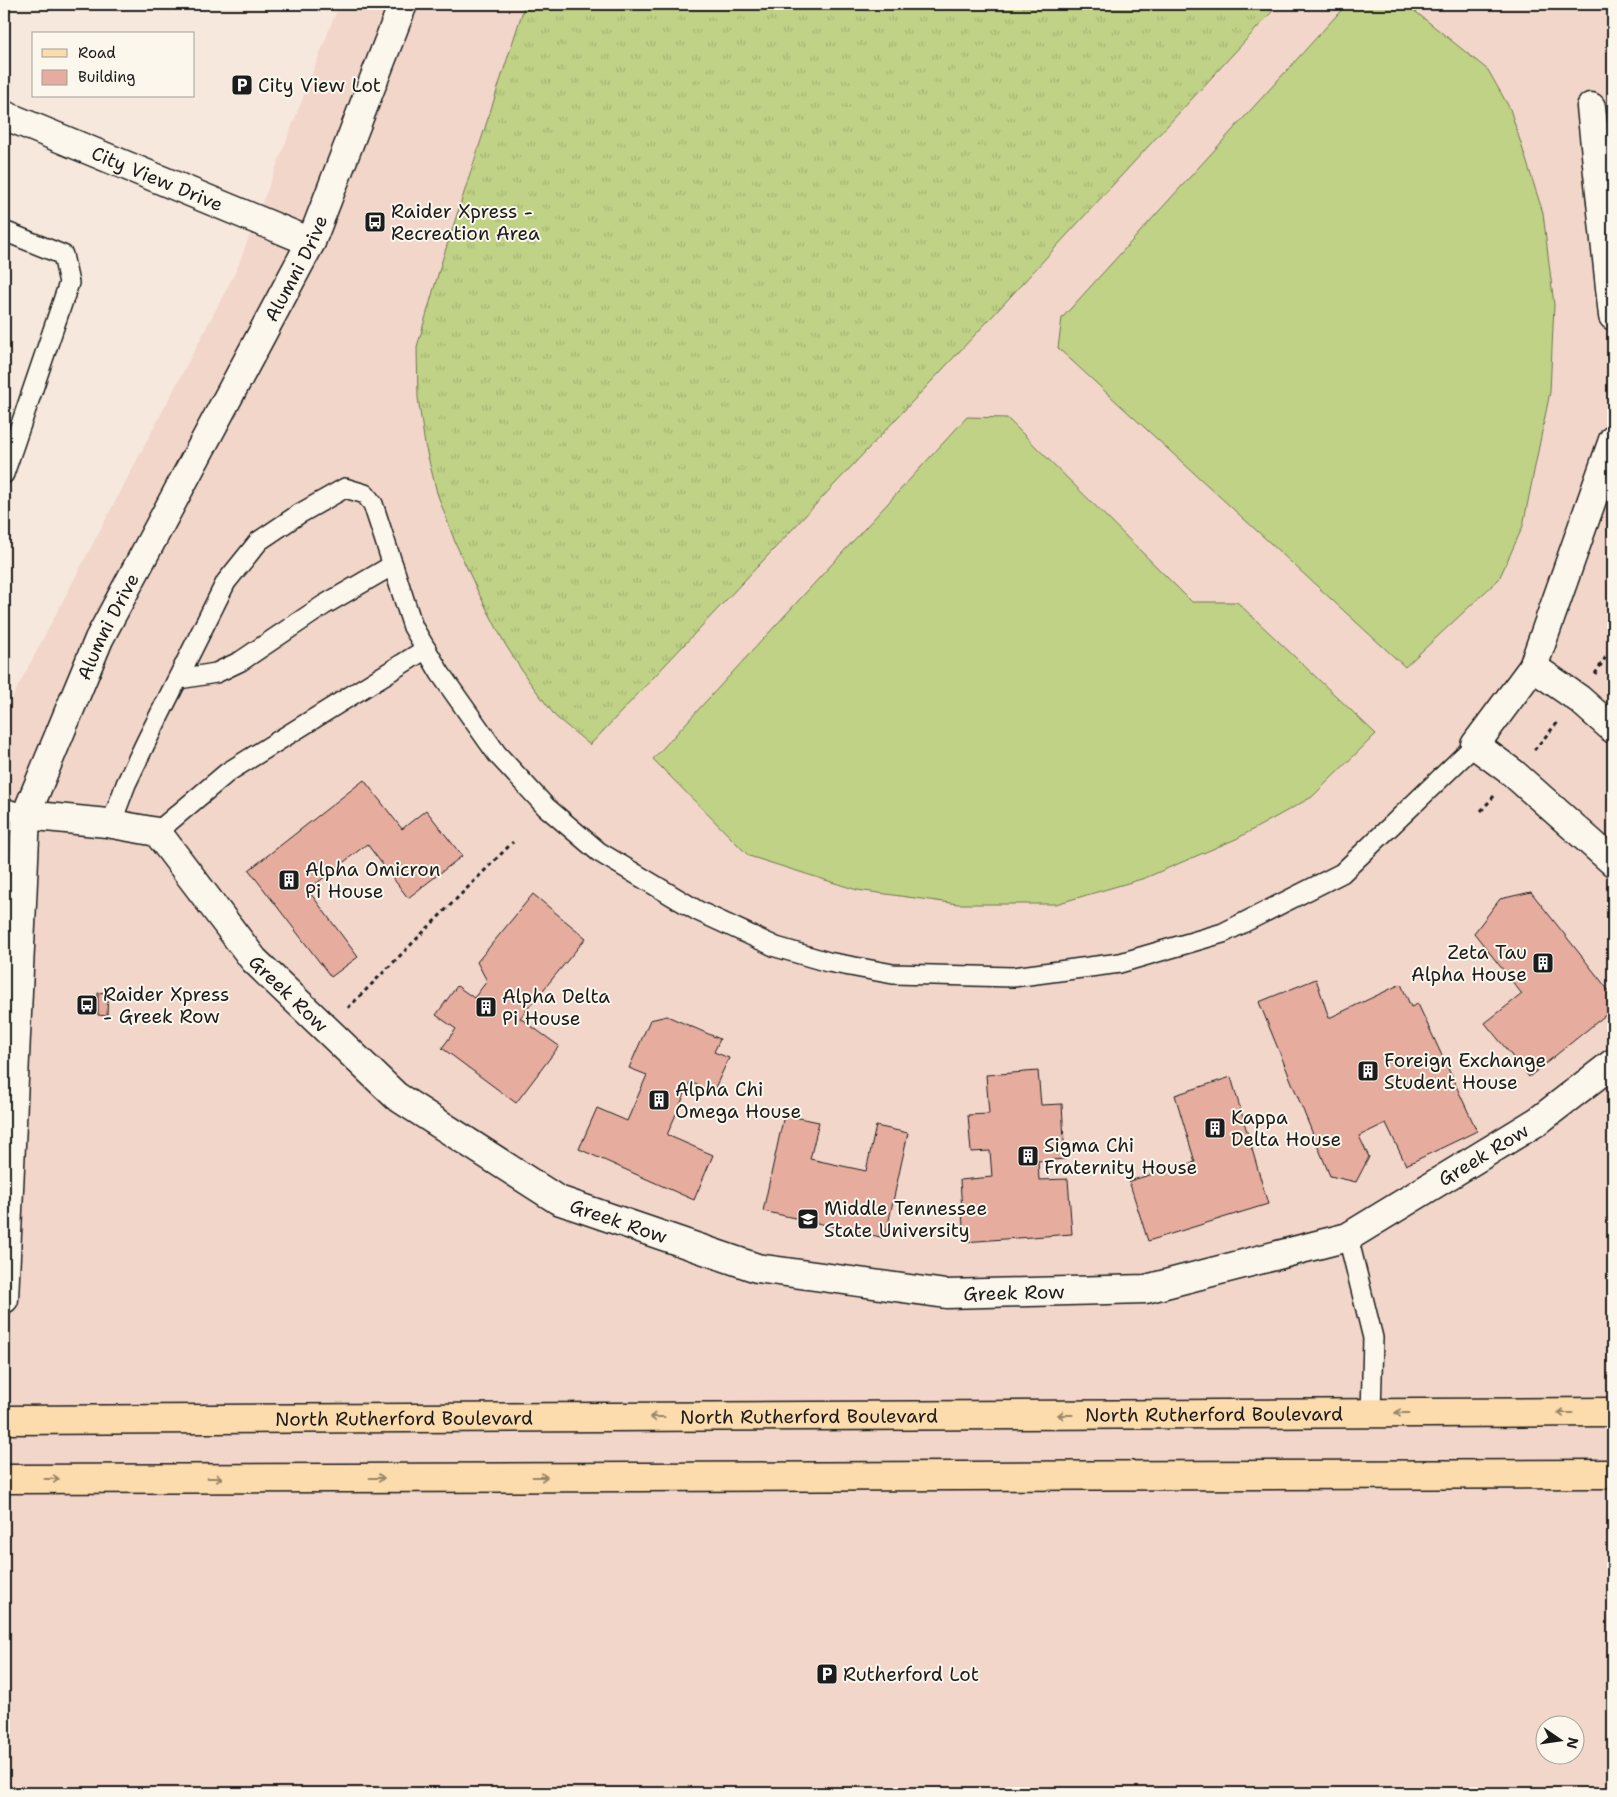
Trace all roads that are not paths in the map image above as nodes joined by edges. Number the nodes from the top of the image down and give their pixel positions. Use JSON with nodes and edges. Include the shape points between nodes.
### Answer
{"nodes":[{"id":1,"x":403,"y":4,"type":"edge"},
{"id":2,"x":1591,"y":107,"type":"dead end"},
{"id":3,"x":4,"y":115,"type":"edge"},
{"id":4,"x":4,"y":230,"type":"edge"},
{"id":5,"x":311,"y":242,"type":"junction"},
{"id":6,"x":1613,"y":316,"type":"edge"},
{"id":7,"x":1613,"y":440,"type":"edge"},
{"id":8,"x":4,"y":474,"type":"edge"},
{"id":9,"x":393,"y":565,"type":"junction"},
{"id":10,"x":426,"y":649,"type":"junction"},
{"id":11,"x":1533,"y":666,"type":"junction"},
{"id":12,"x":179,"y":679,"type":"junction"},
{"id":13,"x":1613,"y":730,"type":"edge"},
{"id":14,"x":1475,"y":746,"type":"junction"},
{"id":15,"x":15,"y":812,"type":"edge"},
{"id":16,"x":111,"y":824,"type":"junction"},
{"id":17,"x":157,"y":832,"type":"junction"},
{"id":18,"x":1613,"y":862,"type":"edge"},
{"id":19,"x":1613,"y":1063,"type":"edge"},
{"id":20,"x":1348,"y":1237,"type":"junction"},
{"id":21,"x":4,"y":1299,"type":"edge"},
{"id":22,"x":1613,"y":1412,"type":"edge"},
{"id":23,"x":1371,"y":1414,"type":"junction"},
{"id":24,"x":4,"y":1420,"type":"edge"},
{"id":25,"x":1613,"y":1474,"type":"edge"},
{"id":26,"x":4,"y":1479,"type":"edge"}],
"edges":[{"from":1,"to":5,"type":"street","name":"Alumni Drive"},
{"from":2,"to":6,"type":"street"},
{"from":3,"to":5,"type":"street","name":"City View Drive"},
{"from":4,"to":8,"type":"lane","via":[[63,255],[69,283]]},
{"from":5,"to":15,"type":"street","name":"Alumni Drive","via":[[99,639]]},
{"from":7,"to":11,"type":"street"},
{"from":9,"to":10,"type":"lane","via":[[413,628]]},
{"from":9,"to":12,"type":"lane","via":[[324,605],[241,660],[216,673]]},
{"from":9,"to":12,"type":"lane","via":[[373,504],[365,494],[345,488],[332,494],[259,541],[226,582]]},
{"from":10,"to":14,"type":"lane","via":[[497,754],[546,807],[599,852],[698,910],[776,947],[828,962],[893,974],[1013,977],[1120,963],[1223,933],[1342,873]]},
{"from":10,"to":17,"type":"lane","via":[[228,772]]},
{"from":11,"to":13,"type":"street","via":[[1579,699]]},
{"from":11,"to":14,"type":"street"},
{"from":12,"to":16,"type":"lane","via":[[126,784]]},
{"from":14,"to":18,"type":"street","via":[[1514,773]]},
{"from":15,"to":16,"type":"street"},
{"from":15,"to":21,"type":"street","name":"Alumni Drive"},
{"from":16,"to":17,"type":"street"},
{"from":17,"to":20,"type":"street","name":"Greek Row","via":[[254,960],[396,1096],[558,1200],[757,1268],[946,1294],[1146,1289]]},
{"from":19,"to":20,"type":"street","name":"Greek Row","via":[[1538,1121]]},
{"from":20,"to":23,"type":"lane","via":[[1372,1338]]},
{"from":22,"to":23,"type":"main road","name":"North Rutherford Boulevard","one_way":true},
{"from":23,"to":24,"type":"main road","name":"North Rutherford Boulevard","one_way":true},
{"from":26,"to":25,"type":"main road","one_way":true}]}
